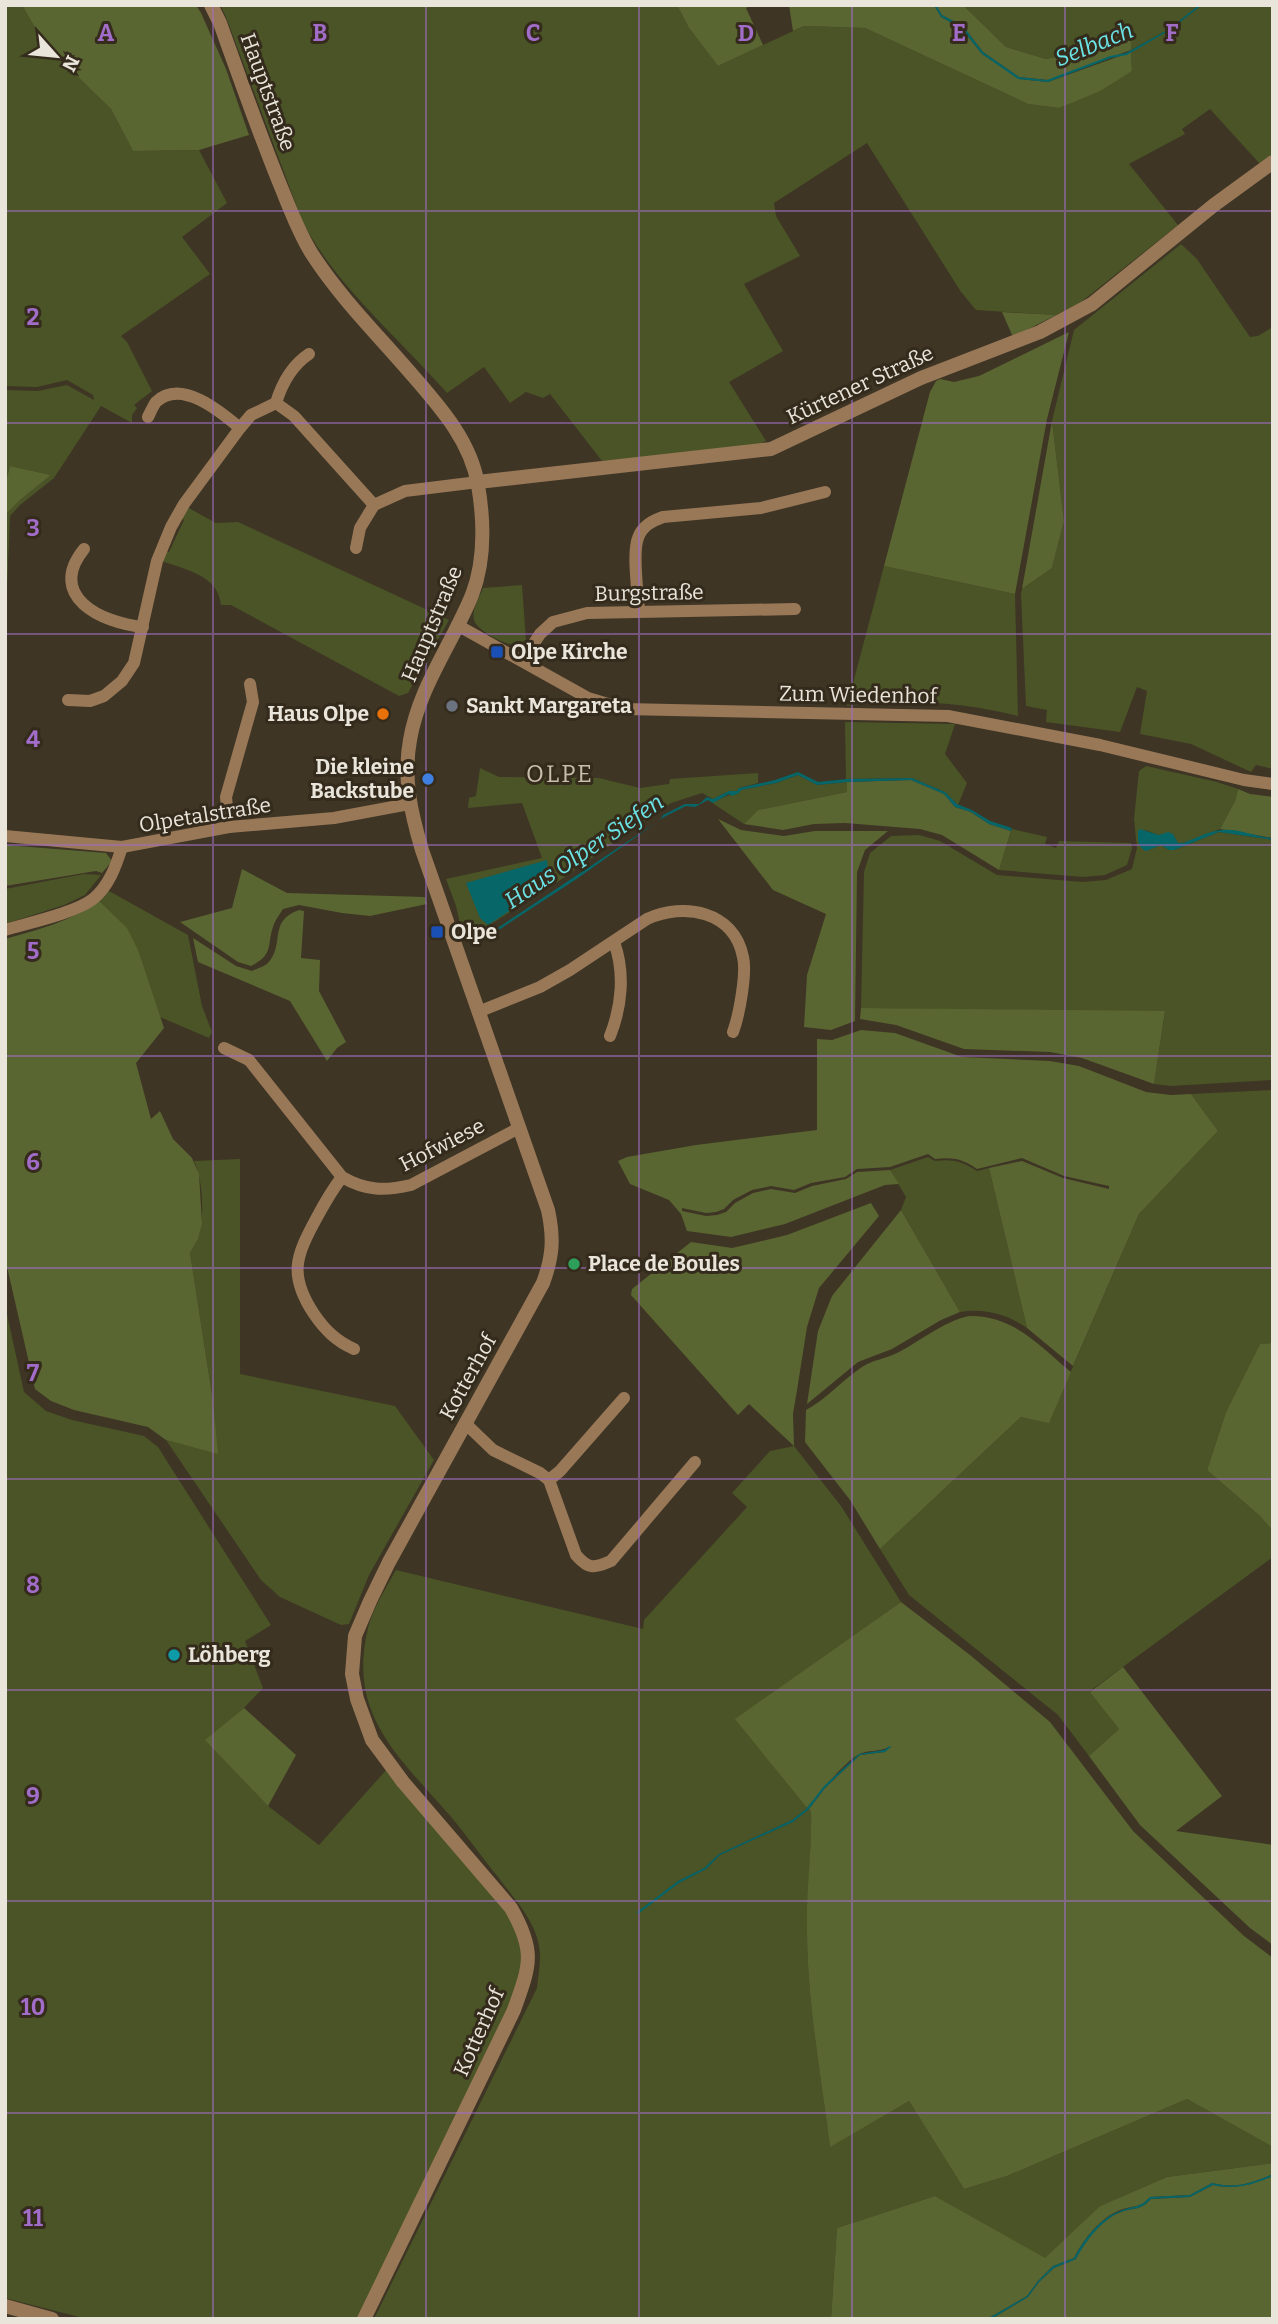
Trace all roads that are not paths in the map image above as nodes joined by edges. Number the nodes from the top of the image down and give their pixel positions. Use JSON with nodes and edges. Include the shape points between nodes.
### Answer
{"nodes":[{"id":1,"x":211,"y":5,"type":"edge"},
{"id":2,"x":1273,"y":162,"type":"edge"},
{"id":3,"x":309,"y":354,"type":"dead end"},
{"id":4,"x":276,"y":403,"type":"junction"},
{"id":5,"x":148,"y":417,"type":"dead end"},
{"id":6,"x":240,"y":428,"type":"junction"},
{"id":7,"x":478,"y":482,"type":"junction"},
{"id":8,"x":825,"y":492,"type":"dead end"},
{"id":9,"x":374,"y":505,"type":"junction"},
{"id":10,"x":356,"y":548,"type":"dead end"},
{"id":11,"x":84,"y":549,"type":"dead end"},
{"id":12,"x":795,"y":609,"type":"dead end"},
{"id":13,"x":639,"y":611,"type":"junction"},
{"id":14,"x":457,"y":625,"type":"junction"},
{"id":15,"x":142,"y":627,"type":"junction"},
{"id":16,"x":523,"y":660,"type":"junction"},
{"id":17,"x":250,"y":684,"type":"dead end"},
{"id":18,"x":68,"y":700,"type":"dead end"},
{"id":19,"x":1273,"y":784,"type":"edge"},
{"id":20,"x":409,"y":804,"type":"junction"},
{"id":21,"x":229,"y":827,"type":"junction"},
{"id":22,"x":5,"y":836,"type":"edge"},
{"id":23,"x":122,"y":847,"type":"junction"},
{"id":24,"x":5,"y":930,"type":"edge"},
{"id":25,"x":614,"y":942,"type":"junction"},
{"id":26,"x":478,"y":1012,"type":"junction"},
{"id":27,"x":733,"y":1032,"type":"dead end"},
{"id":28,"x":610,"y":1036,"type":"dead end"},
{"id":29,"x":224,"y":1048,"type":"dead end"},
{"id":30,"x":519,"y":1128,"type":"junction"},
{"id":31,"x":342,"y":1177,"type":"junction"},
{"id":32,"x":354,"y":1349,"type":"dead end"},
{"id":33,"x":624,"y":1398,"type":"dead end"},
{"id":34,"x":465,"y":1423,"type":"junction"},
{"id":35,"x":695,"y":1462,"type":"dead end"},
{"id":36,"x":549,"y":1480,"type":"junction"},
{"id":37,"x":5,"y":2306,"type":"edge"},
{"id":38,"x":52,"y":2319,"type":"edge"},
{"id":39,"x":364,"y":2319,"type":"edge"}],
"edges":[{"from":1,"to":7,"type":"street","name":"Hauptstraße","via":[[300,233],[346,298],[445,413],[464,444]]},
{"from":2,"to":7,"type":"street","name":"Kürtener Straße","via":[[1076,314],[921,378],[771,449]]},
{"from":3,"to":4,"type":"street","via":[[292,369]]},
{"from":4,"to":6,"type":"street","via":[[251,415]]},
{"from":4,"to":9,"type":"street","via":[[294,416]]},
{"from":5,"to":6,"type":"street","via":[[156,402],[182,395],[205,401]]},
{"from":6,"to":15,"type":"street","via":[[171,527],[157,561]]},
{"from":7,"to":9,"type":"street","via":[[405,491]]},
{"from":7,"to":14,"type":"street","name":"Hauptstraße","via":[[483,524],[480,565]]},
{"from":8,"to":13,"type":"street","via":[[761,508],[651,521],[638,536],[636,548]]},
{"from":9,"to":10,"type":"street","via":[[360,528]]},
{"from":11,"to":15,"type":"street","via":[[70,573],[79,600],[107,621]]},
{"from":12,"to":13,"type":"street","name":"Burgstraße"},
{"from":13,"to":16,"type":"street","name":"Burgstraße","via":[[587,612],[553,622]]},
{"from":14,"to":16,"type":"street","name":"Zum Wiedenhof"},
{"from":14,"to":20,"type":"street","name":"Hauptstraße","via":[[414,724],[407,765]]},
{"from":15,"to":18,"type":"street","via":[[134,663],[122,681],[90,701]]},
{"from":16,"to":19,"type":"street","name":"Zum Wiedenhof","via":[[588,698],[625,709],[948,716]]},
{"from":17,"to":21,"type":"street","via":[[253,702],[226,797]]},
{"from":20,"to":21,"type":"street","name":"Olpetalstraße","via":[[334,818]]},
{"from":20,"to":26,"type":"street","name":"Hauptstraße"},
{"from":21,"to":23,"type":"street","name":"Olpetalstraße"},
{"from":22,"to":23,"type":"street","name":"Olpetalstraße"},
{"from":23,"to":24,"type":"street","via":[[115,870],[93,899]]},
{"from":25,"to":26,"type":"street","via":[[540,987]]},
{"from":25,"to":27,"type":"street","via":[[660,912],[674,910],[702,911],[727,926],[744,961]]},
{"from":25,"to":28,"type":"street","via":[[622,975]]},
{"from":26,"to":30,"type":"street","name":"Hauptstraße"},
{"from":29,"to":31,"type":"street","name":"Hofwiese","via":[[250,1060]]},
{"from":30,"to":31,"type":"street","name":"Hofwiese","via":[[411,1185],[373,1190]]},
{"from":30,"to":34,"type":"street","name":"Kotterhof","via":[[548,1210],[553,1234],[549,1266]]},
{"from":31,"to":32,"type":"street","via":[[304,1241],[297,1275],[308,1306],[322,1326]]},
{"from":33,"to":36,"type":"street"},
{"from":34,"to":36,"type":"street","via":[[494,1450]]},
{"from":34,"to":39,"type":"street","name":"Kotterhof","via":[[355,1636],[352,1674],[372,1740],[511,1908],[529,1951],[527,1974],[514,2010]]},
{"from":35,"to":36,"type":"street","via":[[611,1561],[597,1567],[584,1565],[576,1555]]},
{"from":37,"to":38,"type":"street"}]}
